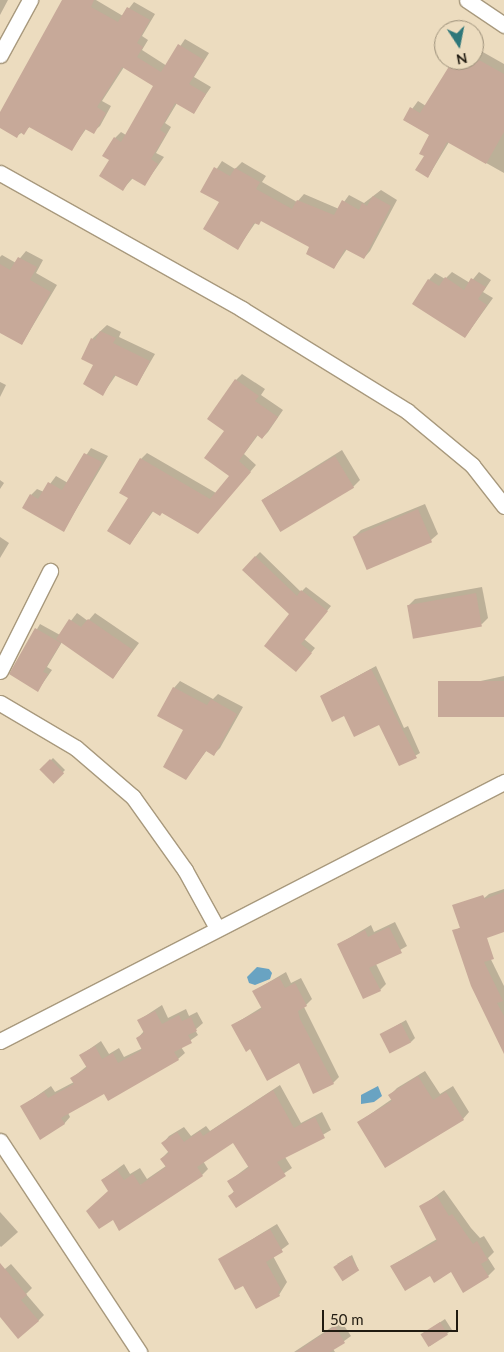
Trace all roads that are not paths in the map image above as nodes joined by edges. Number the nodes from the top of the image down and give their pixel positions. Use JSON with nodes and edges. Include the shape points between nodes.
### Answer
{"nodes":[{"id":1,"x":30,"y":0,"type":"edge"},
{"id":2,"x":467,"y":0,"type":"edge"},
{"id":3,"x":504,"y":25,"type":"edge"},
{"id":4,"x":0,"y":55,"type":"edge"},
{"id":5,"x":0,"y":173,"type":"edge"},
{"id":6,"x":504,"y":506,"type":"edge"},
{"id":7,"x":50,"y":571,"type":"dead end"},
{"id":8,"x":0,"y":670,"type":"edge"},
{"id":9,"x":0,"y":703,"type":"edge"},
{"id":10,"x":504,"y":782,"type":"edge"},
{"id":11,"x":217,"y":928,"type":"junction"},
{"id":12,"x":0,"y":1041,"type":"edge"},
{"id":13,"x":0,"y":1141,"type":"edge"},
{"id":14,"x":139,"y":1352,"type":"edge"}],
"edges":[{"from":1,"to":4,"type":"street"},
{"from":2,"to":3,"type":"street"},
{"from":5,"to":6,"type":"street","via":[[242,310],[407,411],[472,465]]},
{"from":7,"to":8,"type":"street"},
{"from":9,"to":11,"type":"street","via":[[76,748],[133,797],[185,870]]},
{"from":10,"to":11,"type":"street"},
{"from":11,"to":12,"type":"street"},
{"from":13,"to":14,"type":"street"}]}
